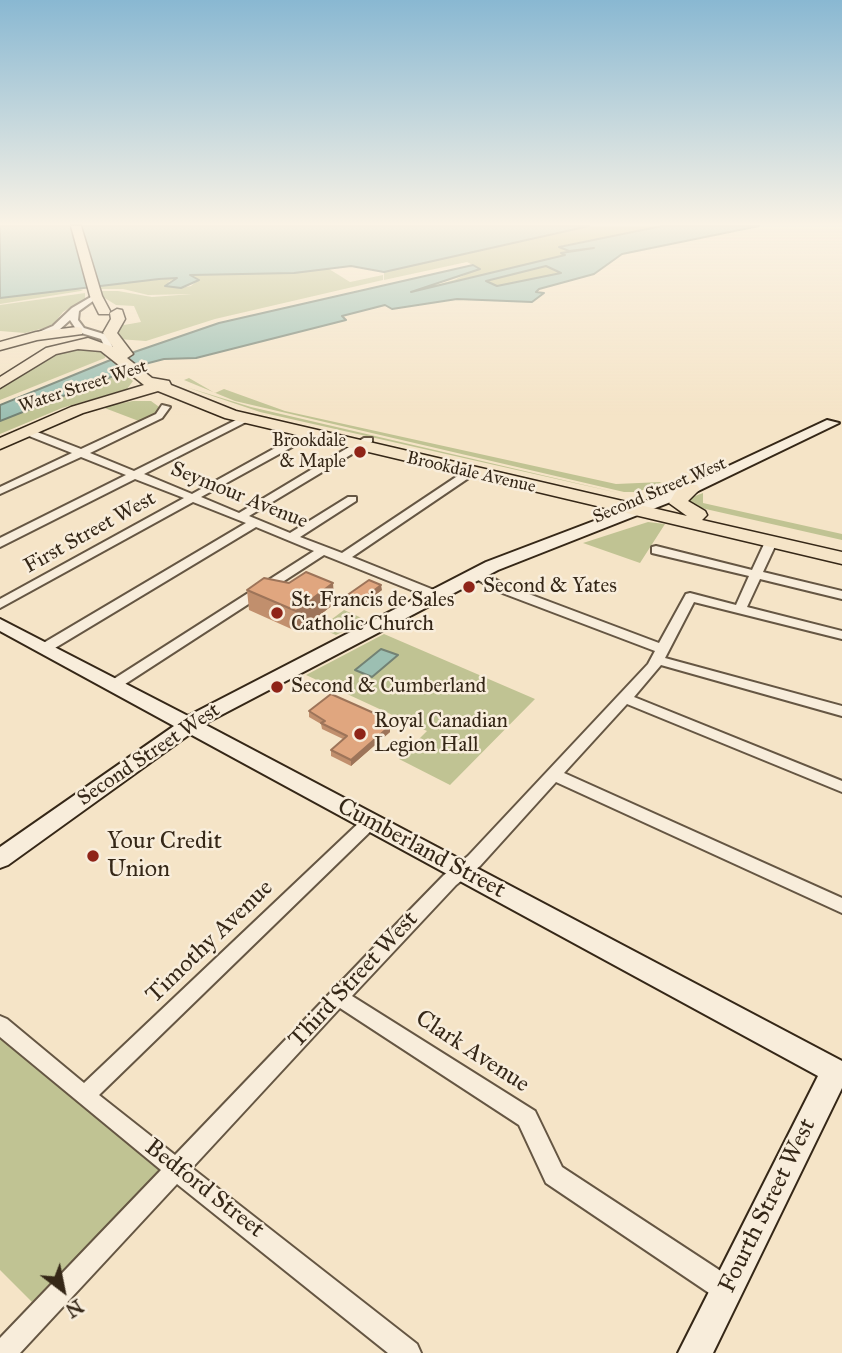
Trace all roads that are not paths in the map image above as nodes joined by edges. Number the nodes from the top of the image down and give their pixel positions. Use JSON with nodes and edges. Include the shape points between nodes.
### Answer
{"nodes":[{"id":1,"x":94,"y":289,"type":"edge"},
{"id":2,"x":96,"y":295,"type":"junction"},
{"id":3,"x":74,"y":312,"type":"junction"},
{"id":4,"x":109,"y":314,"type":"junction"},
{"id":5,"x":83,"y":331,"type":"junction"},
{"id":6,"x":0,"y":334,"type":"edge"},
{"id":7,"x":36,"y":336,"type":"junction"},
{"id":8,"x":0,"y":346,"type":"edge"},
{"id":9,"x":113,"y":347,"type":"junction"},
{"id":10,"x":0,"y":384,"type":"edge"},
{"id":11,"x":157,"y":388,"type":"junction"},
{"id":12,"x":165,"y":407,"type":"joint"},
{"id":13,"x":238,"y":417,"type":"junction"},
{"id":14,"x":837,"y":421,"type":"edge"},
{"id":15,"x":28,"y":432,"type":"junction"},
{"id":16,"x":308,"y":434,"type":"junction"},
{"id":17,"x":0,"y":436,"type":"edge"},
{"id":18,"x":364,"y":443,"type":"junction"},
{"id":19,"x":0,"y":444,"type":"edge"},
{"id":20,"x":80,"y":453,"type":"junction"},
{"id":21,"x":469,"y":473,"type":"junction"},
{"id":22,"x":134,"y":475,"type":"junction"},
{"id":23,"x":691,"y":489,"type":"junction"},
{"id":24,"x":0,"y":491,"type":"edge"},
{"id":25,"x":193,"y":498,"type":"junction"},
{"id":26,"x":352,"y":499,"type":"dead end"},
{"id":27,"x":636,"y":506,"type":"junction"},
{"id":28,"x":698,"y":515,"type":"junction"},
{"id":29,"x":240,"y":517,"type":"junction"},
{"id":30,"x":255,"y":523,"type":"junction"},
{"id":31,"x":292,"y":537,"type":"junction"},
{"id":32,"x":0,"y":542,"type":"edge"},
{"id":33,"x":771,"y":542,"type":"junction"},
{"id":34,"x":842,"y":548,"type":"edge"},
{"id":35,"x":323,"y":550,"type":"junction"},
{"id":36,"x":656,"y":550,"type":"dead end"},
{"id":37,"x":343,"y":558,"type":"junction"},
{"id":38,"x":842,"y":558,"type":"edge"},
{"id":39,"x":489,"y":574,"type":"junction"},
{"id":40,"x":756,"y":574,"type":"junction"},
{"id":41,"x":435,"y":594,"type":"junction"},
{"id":42,"x":842,"y":594,"type":"edge"},
{"id":43,"x":0,"y":604,"type":"edge"},
{"id":44,"x":740,"y":610,"type":"junction"},
{"id":45,"x":0,"y":624,"type":"edge"},
{"id":46,"x":842,"y":635,"type":"edge"},
{"id":47,"x":45,"y":648,"type":"junction"},
{"id":48,"x":662,"y":651,"type":"junction"},
{"id":49,"x":114,"y":685,"type":"junction"},
{"id":50,"x":624,"y":698,"type":"junction"},
{"id":51,"x":842,"y":711,"type":"edge"},
{"id":52,"x":189,"y":724,"type":"junction"},
{"id":53,"x":553,"y":774,"type":"junction"},
{"id":54,"x":842,"y":788,"type":"edge"},
{"id":55,"x":370,"y":822,"type":"junction"},
{"id":56,"x":0,"y":859,"type":"edge"},
{"id":57,"x":463,"y":870,"type":"junction"},
{"id":58,"x":842,"y":906,"type":"edge"},
{"id":59,"x":338,"y":997,"type":"junction"},
{"id":60,"x":0,"y":1025,"type":"edge"},
{"id":61,"x":840,"y":1069,"type":"edge"},
{"id":62,"x":84,"y":1096,"type":"junction"},
{"id":63,"x":178,"y":1168,"type":"junction"},
{"id":64,"x":727,"y":1290,"type":"junction"},
{"id":65,"x":3,"y":1353,"type":"edge"},
{"id":66,"x":408,"y":1353,"type":"edge"},
{"id":67,"x":695,"y":1353,"type":"edge"}],
"edges":[{"from":1,"to":2,"type":"main road"},
{"from":2,"to":3,"type":"street"},
{"from":2,"to":4,"type":"main road"},
{"from":3,"to":5,"type":"street","via":[[75,323]]},
{"from":3,"to":7,"type":"street","via":[[56,328]]},
{"from":4,"to":5,"type":"main road"},
{"from":4,"to":9,"type":"main road","via":[[118,319],[110,331]]},
{"from":5,"to":7,"type":"main road"},
{"from":5,"to":9,"type":"street"},
{"from":6,"to":7,"type":"main road"},
{"from":7,"to":8,"type":"main road"},
{"from":9,"to":10,"type":"main road","via":[[75,344],[48,352]]},
{"from":9,"to":11,"type":"main road","name":"Brookdale Avenue"},
{"from":11,"to":12,"type":"main road"},
{"from":11,"to":13,"type":"main road","name":"Brookdale Avenue"},
{"from":11,"to":15,"type":"main road","name":"Water Street West","via":[[94,405]]},
{"from":11,"to":17,"type":"main road","name":"Water Street West","via":[[56,412]]},
{"from":11,"to":18,"type":"main road","name":"Brookdale Avenue"},
{"from":12,"to":20,"type":"street","via":[[148,422]]},
{"from":13,"to":16,"type":"main road","name":"Brookdale Avenue"},
{"from":13,"to":22,"type":"street"},
{"from":14,"to":23,"type":"main road","name":"Second Street West"},
{"from":14,"to":27,"type":"main road","name":"Second Street West","via":[[754,451]]},
{"from":15,"to":19,"type":"main road","name":"Water Street West"},
{"from":15,"to":20,"type":"street","name":"Seymour Avenue"},
{"from":16,"to":18,"type":"main road","name":"Brookdale Avenue"},
{"from":16,"to":25,"type":"street","name":"First Street West"},
{"from":18,"to":21,"type":"main road","name":"Brookdale Avenue"},
{"from":18,"to":27,"type":"main road","name":"Brookdale Avenue"},
{"from":18,"to":29,"type":"street"},
{"from":20,"to":22,"type":"street","name":"Seymour Avenue"},
{"from":20,"to":24,"type":"street"},
{"from":21,"to":27,"type":"main road","name":"Brookdale Avenue"},
{"from":21,"to":37,"type":"street"},
{"from":22,"to":25,"type":"street","name":"Seymour Avenue"},
{"from":22,"to":32,"type":"street"},
{"from":23,"to":27,"type":"main road","name":"Second Street West"},
{"from":23,"to":28,"type":"main road","via":[[678,503]]},
{"from":25,"to":29,"type":"street","name":"Seymour Avenue"},
{"from":25,"to":43,"type":"street","name":"First Street West"},
{"from":26,"to":31,"type":"street"},
{"from":27,"to":28,"type":"main road","name":"Brookdale Avenue"},
{"from":27,"to":33,"type":"main road","name":"Brookdale Avenue"},
{"from":27,"to":39,"type":"main road","name":"Second Street West","via":[[528,545]]},
{"from":28,"to":34,"type":"main road","name":"Brookdale Avenue"},
{"from":29,"to":30,"type":"street","name":"Seymour Avenue"},
{"from":30,"to":31,"type":"street","name":"Seymour Avenue"},
{"from":30,"to":47,"type":"street"},
{"from":31,"to":35,"type":"street","name":"Seymour Avenue"},
{"from":33,"to":38,"type":"main road","name":"Brookdale Avenue"},
{"from":33,"to":40,"type":"street"},
{"from":35,"to":37,"type":"street","name":"Seymour Avenue"},
{"from":35,"to":49,"type":"street"},
{"from":36,"to":40,"type":"street"},
{"from":37,"to":41,"type":"street","name":"Seymour Avenue"},
{"from":39,"to":41,"type":"main road","name":"Second Street West"},
{"from":39,"to":48,"type":"street","via":[[501,588],[616,628]]},
{"from":40,"to":42,"type":"street"},
{"from":40,"to":44,"type":"street"},
{"from":41,"to":52,"type":"main road","name":"Second Street West"},
{"from":44,"to":46,"type":"street"},
{"from":44,"to":48,"type":"street","name":"Third Street West","via":[[690,597]]},
{"from":45,"to":47,"type":"main road","name":"Cumberland Street"},
{"from":47,"to":49,"type":"main road","name":"Cumberland Street"},
{"from":48,"to":50,"type":"street","name":"Third Street West"},
{"from":48,"to":51,"type":"street"},
{"from":49,"to":52,"type":"main road","name":"Cumberland Street"},
{"from":50,"to":53,"type":"street","name":"Third Street West"},
{"from":50,"to":54,"type":"street"},
{"from":52,"to":55,"type":"main road","name":"Cumberland Street"},
{"from":52,"to":56,"type":"main road","name":"Second Street West"},
{"from":53,"to":57,"type":"street","name":"Third Street West"},
{"from":53,"to":58,"type":"street"},
{"from":55,"to":57,"type":"main road","name":"Cumberland Street"},
{"from":55,"to":62,"type":"street","name":"Timothy Avenue"},
{"from":57,"to":59,"type":"street","name":"Third Street West"},
{"from":57,"to":61,"type":"main road","name":"Cumberland Street"},
{"from":59,"to":63,"type":"street","name":"Third Street West"},
{"from":59,"to":64,"type":"street","name":"Clark Avenue","via":[[527,1118],[554,1175]]},
{"from":60,"to":62,"type":"street","name":"Bedford Street"},
{"from":61,"to":64,"type":"main road","name":"Fourth Street West"},
{"from":62,"to":63,"type":"street","name":"Bedford Street"},
{"from":63,"to":65,"type":"street","name":"Third Street West"},
{"from":63,"to":66,"type":"street","name":"Bedford Street"},
{"from":64,"to":67,"type":"main road","name":"Fourth Street West"}]}
